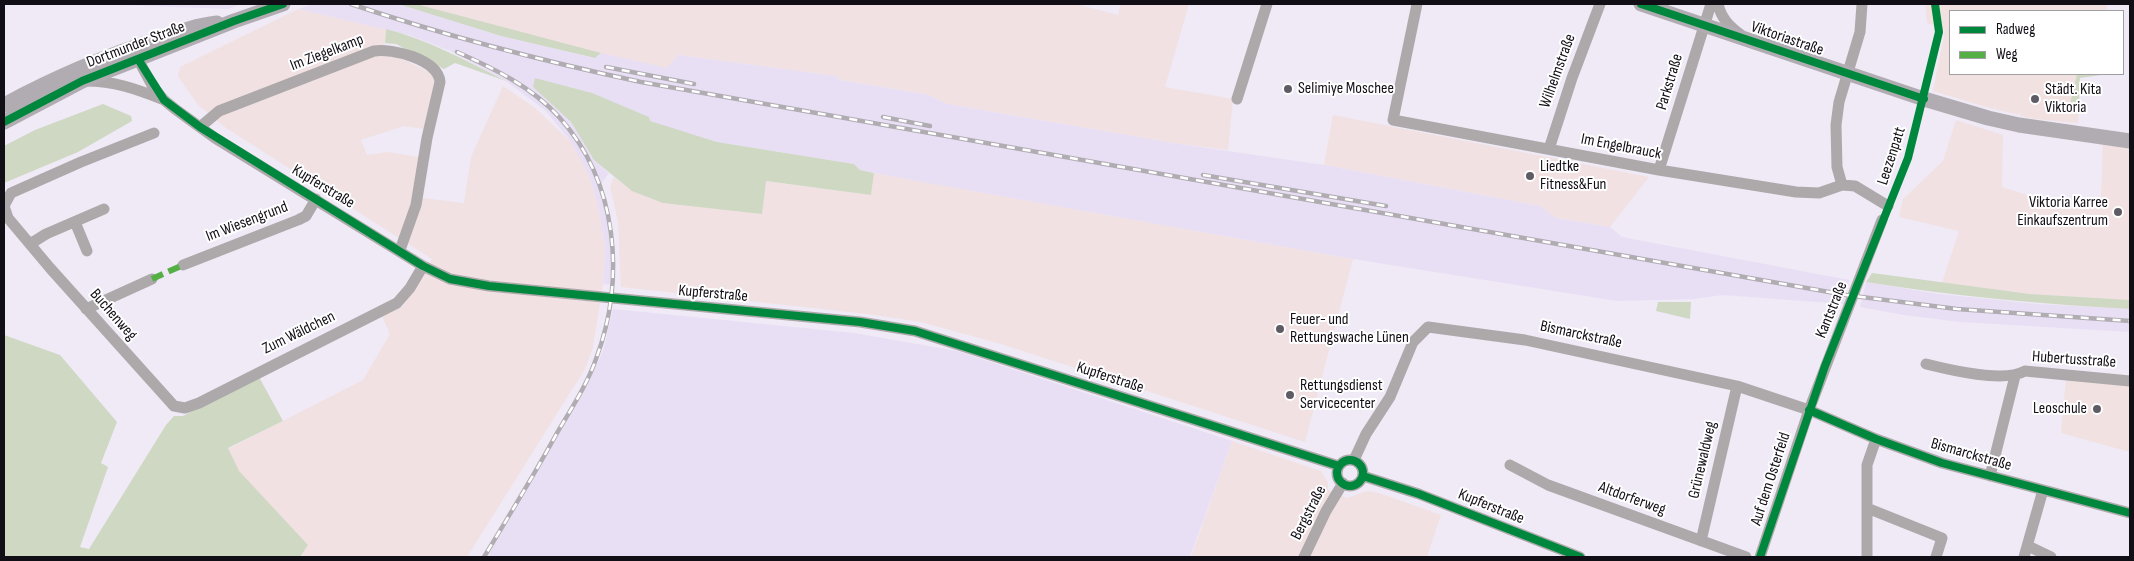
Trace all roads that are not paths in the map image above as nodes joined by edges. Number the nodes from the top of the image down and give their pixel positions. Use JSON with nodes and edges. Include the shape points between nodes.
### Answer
{"nodes":[{"id":1,"x":283,"y":4,"type":"edge"},
{"id":2,"x":1267,"y":4,"type":"edge"},
{"id":3,"x":1417,"y":4,"type":"edge"},
{"id":4,"x":1600,"y":4,"type":"edge"},
{"id":5,"x":1641,"y":4,"type":"edge"},
{"id":6,"x":1711,"y":4,"type":"edge"},
{"id":7,"x":1718,"y":4,"type":"edge"},
{"id":8,"x":1862,"y":4,"type":"edge"},
{"id":9,"x":1705,"y":25,"type":"junction"},
{"id":10,"x":1748,"y":40,"type":"junction"},
{"id":11,"x":135,"y":53,"type":"junction"},
{"id":12,"x":1848,"y":74,"type":"junction"},
{"id":13,"x":82,"y":81,"type":"junction"},
{"id":14,"x":1237,"y":99,"type":"dead end"},
{"id":15,"x":164,"y":100,"type":"junction"},
{"id":16,"x":4,"y":105,"type":"edge"},
{"id":17,"x":4,"y":122,"type":"edge"},
{"id":18,"x":200,"y":127,"type":"junction"},
{"id":19,"x":154,"y":133,"type":"dead end"},
{"id":20,"x":2086,"y":133,"type":"junction"},
{"id":21,"x":2130,"y":134,"type":"edge"},
{"id":22,"x":2130,"y":141,"type":"edge"},
{"id":23,"x":1549,"y":149,"type":"junction"},
{"id":24,"x":1659,"y":170,"type":"junction"},
{"id":25,"x":1842,"y":185,"type":"junction"},
{"id":26,"x":316,"y":200,"type":"junction"},
{"id":27,"x":1888,"y":206,"type":"dead end"},
{"id":28,"x":104,"y":209,"type":"dead end"},
{"id":29,"x":1882,"y":220,"type":"dead end"},
{"id":30,"x":75,"y":222,"type":"junction"},
{"id":31,"x":30,"y":244,"type":"junction"},
{"id":32,"x":400,"y":250,"type":"junction"},
{"id":33,"x":87,"y":251,"type":"dead end"},
{"id":34,"x":183,"y":265,"type":"dead end"},
{"id":35,"x":423,"y":266,"type":"junction"},
{"id":36,"x":152,"y":279,"type":"dead end"},
{"id":37,"x":86,"y":308,"type":"junction"},
{"id":38,"x":1926,"y":364,"type":"dead end"},
{"id":39,"x":2015,"y":376,"type":"junction"},
{"id":40,"x":2130,"y":381,"type":"edge"},
{"id":41,"x":1737,"y":386,"type":"junction"},
{"id":42,"x":174,"y":406,"type":"joint"},
{"id":43,"x":1809,"y":410,"type":"junction"},
{"id":44,"x":1876,"y":439,"type":"junction"},
{"id":45,"x":1354,"y":460,"type":"junction"},
{"id":46,"x":1510,"y":465,"type":"dead end"},
{"id":47,"x":1339,"y":466,"type":"junction"},
{"id":48,"x":1363,"y":476,"type":"junction"},
{"id":49,"x":1990,"y":476,"type":"junction"},
{"id":50,"x":1343,"y":483,"type":"junction"},
{"id":51,"x":2043,"y":490,"type":"junction"},
{"id":52,"x":1867,"y":508,"type":"junction"},
{"id":53,"x":2130,"y":513,"type":"edge"},
{"id":54,"x":1701,"y":541,"type":"junction"},
{"id":55,"x":2026,"y":552,"type":"edge"},
{"id":56,"x":1304,"y":557,"type":"edge"},
{"id":57,"x":1580,"y":557,"type":"edge"},
{"id":58,"x":1746,"y":557,"type":"edge"},
{"id":59,"x":1760,"y":557,"type":"edge"},
{"id":60,"x":1867,"y":557,"type":"edge"},
{"id":61,"x":1936,"y":557,"type":"edge"},
{"id":62,"x":2051,"y":557,"type":"edge"}],
"edges":[{"from":1,"to":11,"type":"main road","name":"Dortmunder Straße"},
{"from":2,"to":14,"type":"street"},
{"from":3,"to":23,"type":"street","name":"Im Engelbrauck","via":[[1393,120]]},
{"from":4,"to":23,"type":"street","name":"Wilhelmstraße"},
{"from":5,"to":9,"type":"main road","name":"Viktoriastraße"},
{"from":6,"to":9,"type":"street","name":"Parkstraße"},
{"from":7,"to":10,"type":"street","via":[[1729,26]]},
{"from":8,"to":12,"type":"street","via":[[1860,32]]},
{"from":9,"to":10,"type":"main road","name":"Viktoriastraße"},
{"from":9,"to":24,"type":"street","name":"Parkstraße"},
{"from":10,"to":12,"type":"main road","name":"Viktoriastraße"},
{"from":11,"to":13,"type":"main road","name":"Dortmunder Straße"},
{"from":11,"to":15,"type":"street","name":"Kupferstraße"},
{"from":11,"to":16,"type":"main road","name":"Dortmunder Straße","via":[[37,87]]},
{"from":12,"to":20,"type":"main road","name":"Viktoriastraße","via":[[1998,121]]},
{"from":12,"to":25,"type":"street","via":[[1836,125],[1837,167]]},
{"from":13,"to":15,"type":"street","via":[[105,81]]},
{"from":13,"to":17,"type":"main road","name":"Dortmunder Straße"},
{"from":15,"to":18,"type":"street","name":"Kupferstraße"},
{"from":18,"to":26,"type":"street","name":"Kupferstraße"},
{"from":18,"to":32,"type":"street","name":"Im Ziegelkamp","via":[[219,111],[374,51],[398,52],[428,66],[439,75],[440,82],[428,130],[417,200]]},
{"from":19,"to":31,"type":"street","name":"Buchenweg","via":[[11,193],[4,206],[8,218]]},
{"from":20,"to":21,"type":"main road","name":"Viktoriastraße"},
{"from":20,"to":22,"type":"main road","name":"Viktoriastraße"},
{"from":23,"to":24,"type":"street","name":"Im Engelbrauck"},
{"from":24,"to":25,"type":"street","name":"Im Engelbrauck","via":[[1807,193],[1828,192]]},
{"from":25,"to":27,"type":"street","via":[[1855,186]]},
{"from":26,"to":32,"type":"street","name":"Kupferstraße"},
{"from":26,"to":34,"type":"street","name":"Im Wiesengrund","via":[[306,216],[298,220]]},
{"from":28,"to":30,"type":"street"},
{"from":29,"to":43,"type":"street","name":"Kantstraße"},
{"from":30,"to":31,"type":"street"},
{"from":30,"to":33,"type":"street"},
{"from":31,"to":37,"type":"street","name":"Buchenweg"},
{"from":32,"to":35,"type":"street","name":"Kupferstraße"},
{"from":35,"to":42,"type":"street","name":"Zum Wäldchen","via":[[397,303],[199,403],[185,408]]},
{"from":35,"to":47,"type":"street","name":"Kupferstraße","via":[[470,283],[852,321],[915,331]]},
{"from":36,"to":37,"type":"street"},
{"from":37,"to":42,"type":"street","name":"Buchenweg"},
{"from":38,"to":39,"type":"street","name":"Hubertusstraße","via":[[1956,371]]},
{"from":39,"to":40,"type":"street","name":"Hubertusstraße","via":[[2025,371]]},
{"from":39,"to":49,"type":"street","name":"Hubertusstraße"},
{"from":41,"to":43,"type":"street","name":"Bismarckstraße"},
{"from":41,"to":45,"type":"street","name":"Bismarckstraße","via":[[1535,342],[1428,326],[1413,342],[1390,397]]},
{"from":41,"to":54,"type":"street","name":"Grünewaldweg"},
{"from":43,"to":44,"type":"street","name":"Bismarckstraße"},
{"from":43,"to":59,"type":"street","name":"Auf dem Osterfeld"},
{"from":44,"to":49,"type":"street","name":"Bismarckstraße"},
{"from":44,"to":52,"type":"street","via":[[1867,465]]},
{"from":45,"to":47,"type":"street","via":[[1346,460]]},
{"from":45,"to":48,"type":"street","via":[[1362,466]]},
{"from":46,"to":54,"type":"street","name":"Altdorferweg","via":[[1548,486]]},
{"from":47,"to":50,"type":"street","via":[[1338,477]]},
{"from":48,"to":50,"type":"street","via":[[1355,485]]},
{"from":48,"to":57,"type":"street","name":"Kupferstraße"},
{"from":49,"to":51,"type":"street","name":"Bismarckstraße"},
{"from":50,"to":56,"type":"street","name":"Bergstraße"},
{"from":51,"to":53,"type":"street","name":"Bismarckstraße"},
{"from":51,"to":55,"type":"street"},
{"from":52,"to":60,"type":"street"},
{"from":52,"to":61,"type":"street","via":[[1942,538]]},
{"from":54,"to":58,"type":"street","name":"Altdorferweg"},
{"from":55,"to":62,"type":"street"}]}
